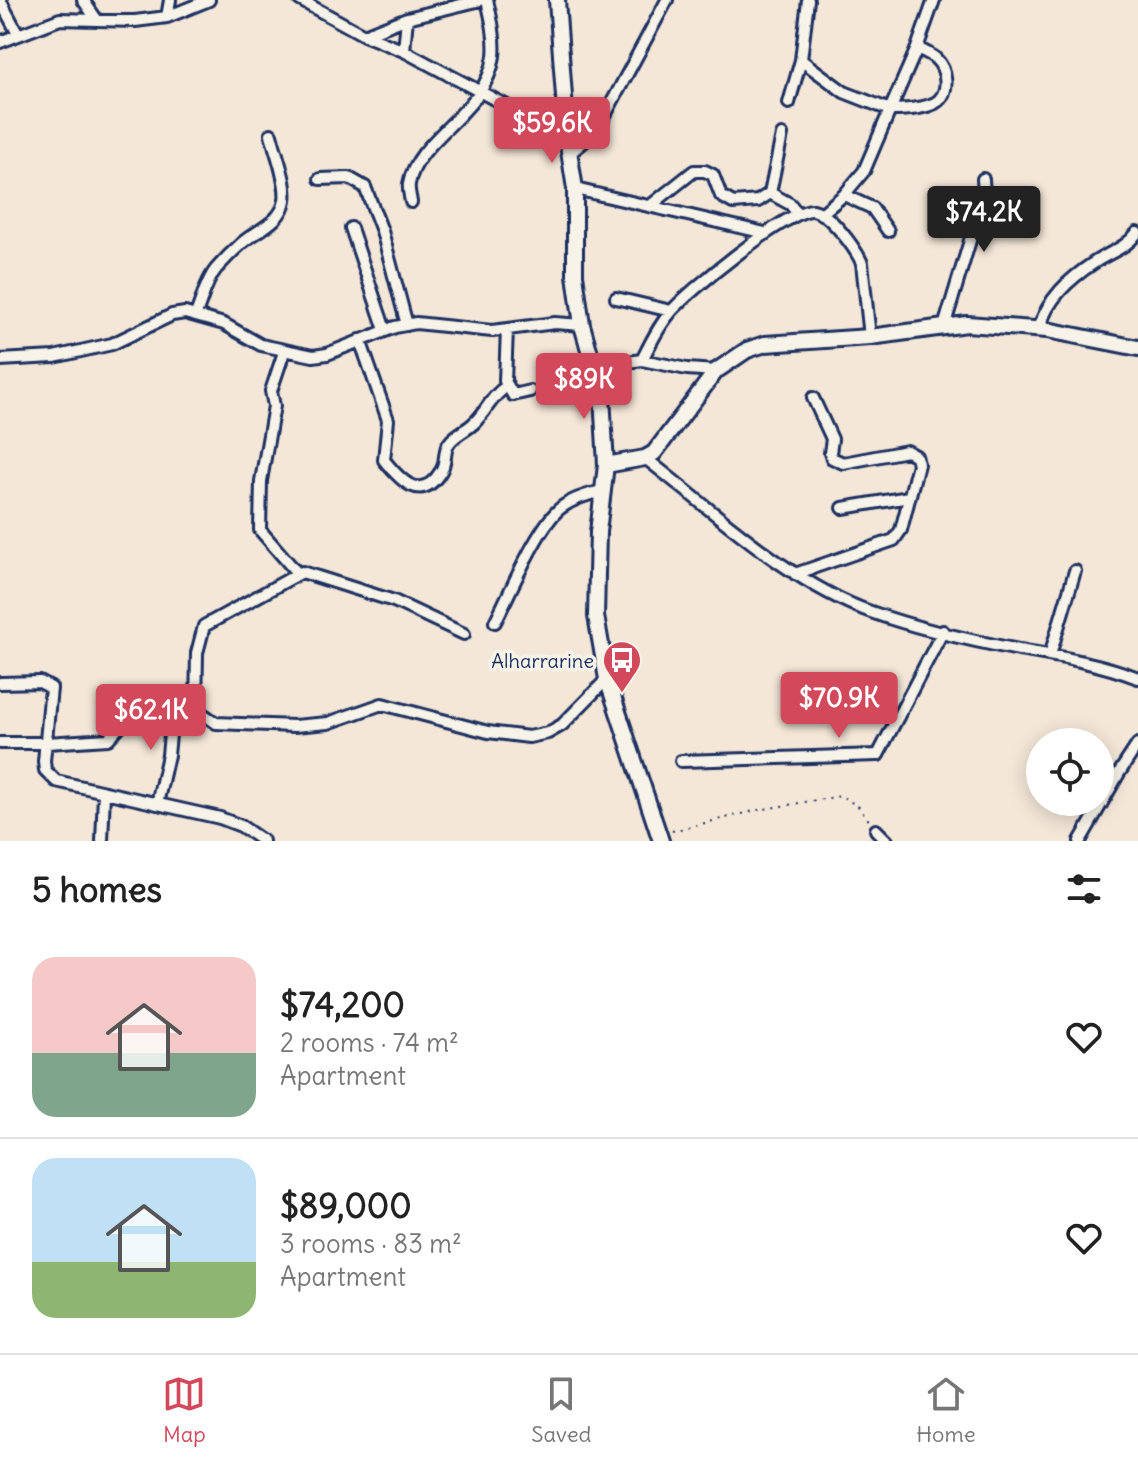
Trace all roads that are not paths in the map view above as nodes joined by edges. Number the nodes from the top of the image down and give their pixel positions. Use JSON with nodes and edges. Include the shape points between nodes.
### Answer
{"nodes":[{"id":1,"x":0,"y":0,"type":"edge"},
{"id":2,"x":83,"y":0,"type":"edge"},
{"id":3,"x":170,"y":0,"type":"edge"},
{"id":4,"x":209,"y":0,"type":"edge"},
{"id":5,"x":300,"y":0,"type":"edge"},
{"id":6,"x":484,"y":0,"type":"edge"},
{"id":7,"x":557,"y":0,"type":"edge"},
{"id":8,"x":667,"y":0,"type":"edge"},
{"id":9,"x":808,"y":0,"type":"edge"},
{"id":10,"x":934,"y":0,"type":"edge"},
{"id":11,"x":167,"y":17,"type":"junction"},
{"id":12,"x":407,"y":18,"type":"junction"},
{"id":13,"x":97,"y":20,"type":"junction"},
{"id":14,"x":18,"y":34,"type":"junction"},
{"id":15,"x":364,"y":35,"type":"junction"},
{"id":16,"x":0,"y":42,"type":"edge"},
{"id":17,"x":917,"y":48,"type":"junction"},
{"id":18,"x":404,"y":51,"type":"junction"},
{"id":19,"x":801,"y":60,"type":"junction"},
{"id":20,"x":481,"y":92,"type":"junction"},
{"id":21,"x":789,"y":103,"type":"dead end"},
{"id":22,"x":890,"y":110,"type":"junction"},
{"id":23,"x":271,"y":134,"type":"dead end"},
{"id":24,"x":782,"y":135,"type":"dead end"},
{"id":25,"x":567,"y":138,"type":"junction"},
{"id":26,"x":569,"y":154,"type":"junction"},
{"id":27,"x":320,"y":179,"type":"dead end"},
{"id":28,"x":983,"y":179,"type":"dead end"},
{"id":29,"x":575,"y":189,"type":"junction"},
{"id":30,"x":770,"y":193,"type":"junction"},
{"id":31,"x":844,"y":195,"type":"junction"},
{"id":32,"x":411,"y":202,"type":"dead end"},
{"id":33,"x":650,"y":206,"type":"junction"},
{"id":34,"x":798,"y":214,"type":"junction"},
{"id":35,"x":821,"y":214,"type":"junction"},
{"id":36,"x":351,"y":228,"type":"dead end"},
{"id":37,"x":888,"y":231,"type":"dead end"},
{"id":38,"x":765,"y":233,"type":"junction"},
{"id":39,"x":1137,"y":233,"type":"edge"},
{"id":40,"x":616,"y":298,"type":"dead end"},
{"id":41,"x":671,"y":311,"type":"junction"},
{"id":42,"x":196,"y":314,"type":"junction"},
{"id":43,"x":407,"y":325,"type":"junction"},
{"id":44,"x":582,"y":325,"type":"junction"},
{"id":45,"x":944,"y":327,"type":"junction"},
{"id":46,"x":507,"y":329,"type":"junction"},
{"id":47,"x":1039,"y":329,"type":"junction"},
{"id":48,"x":385,"y":330,"type":"junction"},
{"id":49,"x":870,"y":337,"type":"junction"},
{"id":50,"x":360,"y":340,"type":"junction"},
{"id":51,"x":1138,"y":348,"type":"edge"},
{"id":52,"x":284,"y":352,"type":"junction"},
{"id":53,"x":0,"y":360,"type":"edge"},
{"id":54,"x":642,"y":360,"type":"junction"},
{"id":55,"x":596,"y":371,"type":"junction"},
{"id":56,"x":716,"y":371,"type":"junction"},
{"id":57,"x":507,"y":386,"type":"junction"},
{"id":58,"x":530,"y":391,"type":"dead end"},
{"id":59,"x":813,"y":398,"type":"dead end"},
{"id":60,"x":645,"y":458,"type":"junction"},
{"id":61,"x":606,"y":465,"type":"junction"},
{"id":62,"x":603,"y":491,"type":"junction"},
{"id":63,"x":909,"y":497,"type":"junction"},
{"id":64,"x":843,"y":508,"type":"dead end"},
{"id":65,"x":1075,"y":571,"type":"dead end"},
{"id":66,"x":298,"y":574,"type":"junction"},
{"id":67,"x":795,"y":574,"type":"junction"},
{"id":68,"x":495,"y":622,"type":"dead end"},
{"id":69,"x":943,"y":631,"type":"junction"},
{"id":70,"x":464,"y":634,"type":"dead end"},
{"id":71,"x":1050,"y":655,"type":"junction"},
{"id":72,"x":1138,"y":678,"type":"edge"},
{"id":73,"x":607,"y":679,"type":"junction"},
{"id":74,"x":0,"y":683,"type":"edge"},
{"id":75,"x":173,"y":704,"type":"junction"},
{"id":76,"x":196,"y":709,"type":"junction"},
{"id":77,"x":0,"y":743,"type":"edge"},
{"id":78,"x":47,"y":743,"type":"junction"},
{"id":79,"x":1138,"y":744,"type":"edge"},
{"id":80,"x":681,"y":761,"type":"dead end"},
{"id":81,"x":104,"y":793,"type":"junction"},
{"id":82,"x":157,"y":804,"type":"junction"},
{"id":83,"x":876,"y":830,"type":"road end"},
{"id":84,"x":660,"y":837,"type":"edge"},
{"id":85,"x":102,"y":841,"type":"edge"},
{"id":86,"x":263,"y":841,"type":"edge"},
{"id":87,"x":887,"y":841,"type":"edge"},
{"id":88,"x":1080,"y":841,"type":"edge"}],
"edges":[{"from":1,"to":14,"type":"street"},
{"from":2,"to":13,"type":"street"},
{"from":3,"to":11,"type":"street"},
{"from":4,"to":11,"type":"street"},
{"from":5,"to":15,"type":"street"},
{"from":6,"to":12,"type":"street"},
{"from":6,"to":20,"type":"street","via":[[494,56]]},
{"from":7,"to":25,"type":"street"},
{"from":8,"to":26,"type":"street","via":[[603,119]]},
{"from":9,"to":19,"type":"street"},
{"from":10,"to":17,"type":"street"},
{"from":11,"to":13,"type":"street"},
{"from":12,"to":15,"type":"street"},
{"from":12,"to":18,"type":"street"},
{"from":13,"to":14,"type":"street","via":[[60,19]]},
{"from":14,"to":16,"type":"street"},
{"from":15,"to":18,"type":"street"},
{"from":17,"to":22,"type":"street"},
{"from":17,"to":22,"type":"street","via":[[943,68],[944,92],[937,102]]},
{"from":18,"to":20,"type":"street"},
{"from":19,"to":21,"type":"street"},
{"from":19,"to":22,"type":"street","via":[[844,92]]},
{"from":20,"to":25,"type":"street"},
{"from":20,"to":32,"type":"street","via":[[415,167],[408,185]]},
{"from":22,"to":31,"type":"street","via":[[869,163]]},
{"from":23,"to":42,"type":"street","via":[[285,189],[282,210],[218,266]]},
{"from":24,"to":30,"type":"street"},
{"from":25,"to":26,"type":"street"},
{"from":26,"to":29,"type":"street"},
{"from":27,"to":43,"type":"street","via":[[349,178],[365,187]]},
{"from":28,"to":45,"type":"street","via":[[984,194]]},
{"from":29,"to":33,"type":"street"},
{"from":29,"to":44,"type":"street","via":[[575,275]]},
{"from":30,"to":33,"type":"street","via":[[758,201],[733,203],[721,196],[713,175],[694,171]]},
{"from":30,"to":34,"type":"street"},
{"from":31,"to":35,"type":"street"},
{"from":31,"to":37,"type":"street","via":[[872,208]]},
{"from":33,"to":38,"type":"street"},
{"from":34,"to":35,"type":"street"},
{"from":34,"to":38,"type":"street"},
{"from":35,"to":49,"type":"street","via":[[849,241],[862,263]]},
{"from":36,"to":48,"type":"street"},
{"from":38,"to":41,"type":"street"},
{"from":39,"to":47,"type":"street","via":[[1060,290]]},
{"from":40,"to":41,"type":"street"},
{"from":41,"to":54,"type":"street"},
{"from":42,"to":52,"type":"street"},
{"from":42,"to":53,"type":"street","via":[[172,315],[112,344],[81,352]]},
{"from":43,"to":46,"type":"street"},
{"from":43,"to":48,"type":"street"},
{"from":44,"to":46,"type":"street"},
{"from":44,"to":55,"type":"street"},
{"from":45,"to":47,"type":"street"},
{"from":45,"to":49,"type":"street"},
{"from":46,"to":57,"type":"street"},
{"from":47,"to":51,"type":"street"},
{"from":48,"to":50,"type":"street"},
{"from":49,"to":56,"type":"street","via":[[765,344]]},
{"from":50,"to":52,"type":"street","via":[[327,354]]},
{"from":50,"to":57,"type":"street","via":[[388,420],[384,460],[412,487],[441,473],[447,444]]},
{"from":52,"to":66,"type":"street","via":[[271,391],[274,406],[261,481],[260,530]]},
{"from":54,"to":55,"type":"street"},
{"from":54,"to":56,"type":"street"},
{"from":55,"to":61,"type":"street"},
{"from":56,"to":60,"type":"street","via":[[662,445]]},
{"from":57,"to":58,"type":"street","via":[[513,395]]},
{"from":59,"to":63,"type":"street","via":[[837,462],[907,451],[916,456]]},
{"from":60,"to":61,"type":"street"},
{"from":60,"to":67,"type":"street"},
{"from":61,"to":62,"type":"street"},
{"from":62,"to":68,"type":"street","via":[[555,513]]},
{"from":62,"to":73,"type":"street","via":[[596,616]]},
{"from":63,"to":64,"type":"street"},
{"from":63,"to":67,"type":"street","via":[[894,540]]},
{"from":65,"to":71,"type":"street"},
{"from":66,"to":70,"type":"street","via":[[315,574],[394,601]]},
{"from":66,"to":76,"type":"street","via":[[204,626],[197,653]]},
{"from":67,"to":69,"type":"street","via":[[875,614]]},
{"from":69,"to":71,"type":"street"},
{"from":69,"to":80,"type":"street","via":[[878,755]]},
{"from":71,"to":72,"type":"street"},
{"from":73,"to":76,"type":"street","via":[[562,725],[529,737],[488,732],[382,704],[328,723],[294,726],[216,723]]},
{"from":73,"to":84,"type":"street"},
{"from":74,"to":78,"type":"street","via":[[40,682],[51,688]]},
{"from":75,"to":76,"type":"street"},
{"from":75,"to":78,"type":"street","via":[[150,704],[108,739]]},
{"from":75,"to":82,"type":"street"},
{"from":77,"to":78,"type":"street"},
{"from":78,"to":81,"type":"street","via":[[44,761],[49,775]]},
{"from":79,"to":88,"type":"street"},
{"from":81,"to":82,"type":"street"},
{"from":81,"to":85,"type":"street"},
{"from":82,"to":86,"type":"street","via":[[220,818]]},
{"from":83,"to":87,"type":"street"}]}
